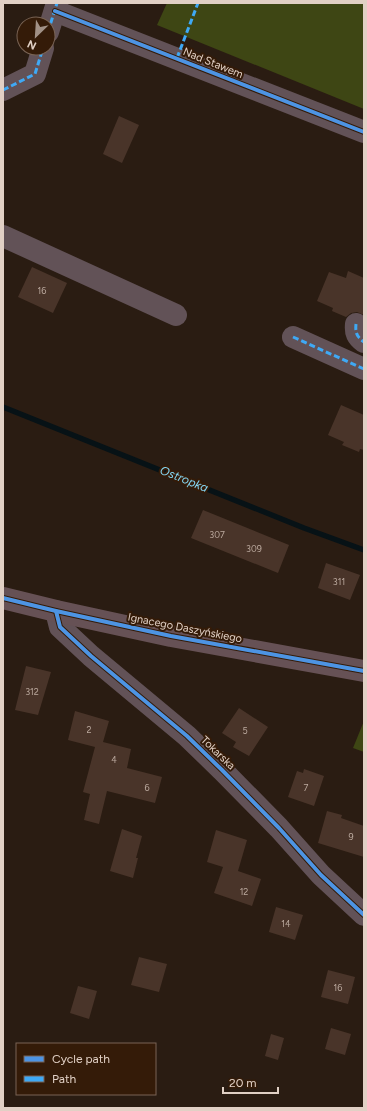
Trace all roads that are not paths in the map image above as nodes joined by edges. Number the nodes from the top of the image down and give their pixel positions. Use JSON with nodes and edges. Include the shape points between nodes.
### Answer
{"nodes":[{"id":1,"x":56,"y":7,"type":"edge"},
{"id":2,"x":41,"y":56,"type":"edge"},
{"id":3,"x":3,"y":90,"type":"edge"},
{"id":4,"x":364,"y":132,"type":"edge"},
{"id":5,"x":3,"y":236,"type":"edge"},
{"id":6,"x":176,"y":315,"type":"dead end"},
{"id":7,"x":293,"y":337,"type":"dead end"},
{"id":8,"x":364,"y":369,"type":"edge"},
{"id":9,"x":3,"y":598,"type":"edge"},
{"id":10,"x":56,"y":611,"type":"junction"},
{"id":11,"x":364,"y":671,"type":"edge"},
{"id":12,"x":364,"y":915,"type":"edge"}],
"edges":[{"from":1,"to":4,"type":"street","name":"Nad Stawem"},
{"from":2,"to":3,"type":"street","via":[[35,74]]},
{"from":5,"to":6,"type":"street"},
{"from":7,"to":8,"type":"street"},
{"from":9,"to":10,"type":"main road","name":"Ignacego Daszyńskiego"},
{"from":10,"to":11,"type":"main road","name":"Ignacego Daszyńskiego","via":[[171,636]]},
{"from":10,"to":12,"type":"street","name":"Tokarska","via":[[60,627],[90,656],[187,736],[279,828],[321,875]]}]}
